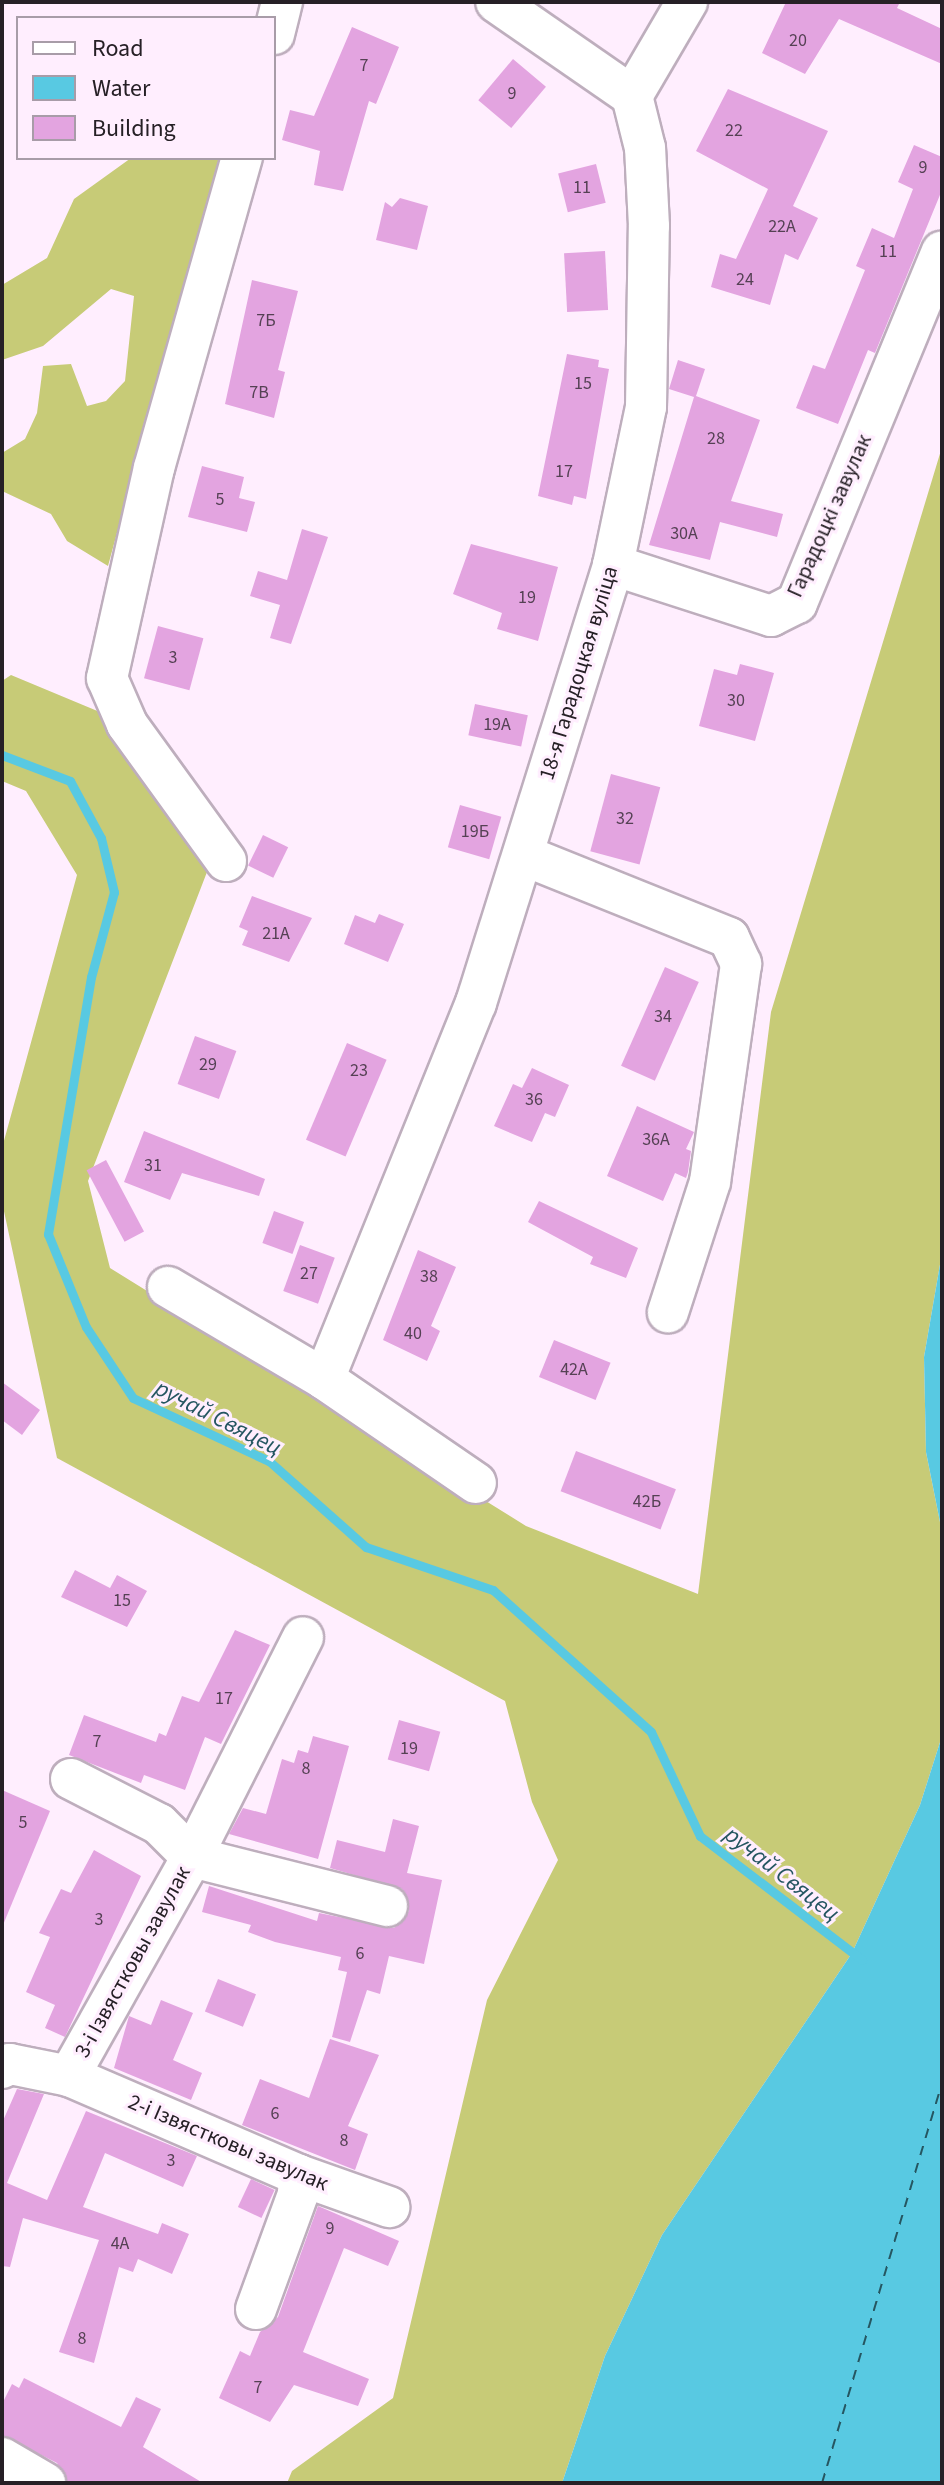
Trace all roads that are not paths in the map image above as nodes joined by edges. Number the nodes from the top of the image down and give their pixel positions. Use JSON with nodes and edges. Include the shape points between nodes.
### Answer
{"nodes":[{"id":1,"x":282,"y":2,"type":"edge"},
{"id":2,"x":496,"y":2,"type":"edge"},
{"id":3,"x":687,"y":2,"type":"edge"},
{"id":4,"x":276,"y":26,"type":"edge"},
{"id":5,"x":632,"y":96,"type":"junction"},
{"id":6,"x":241,"y":160,"type":"edge"},
{"id":7,"x":942,"y":252,"type":"edge"},
{"id":8,"x":613,"y":565,"type":"junction"},
{"id":9,"x":523,"y":855,"type":"junction"},
{"id":10,"x":226,"y":861,"type":"dead end"},
{"id":11,"x":168,"y":1287,"type":"dead end"},
{"id":12,"x":668,"y":1312,"type":"dead end"},
{"id":13,"x":324,"y":1379,"type":"junction"},
{"id":14,"x":476,"y":1483,"type":"dead end"},
{"id":15,"x":303,"y":1637,"type":"dead end"},
{"id":16,"x":71,"y":1779,"type":"dead end"},
{"id":17,"x":192,"y":1857,"type":"junction"},
{"id":18,"x":387,"y":1906,"type":"dead end"},
{"id":19,"x":2,"y":2068,"type":"edge"},
{"id":20,"x":69,"y":2076,"type":"junction"},
{"id":21,"x":299,"y":2175,"type":"junction"},
{"id":22,"x":389,"y":2207,"type":"dead end"},
{"id":23,"x":256,"y":2309,"type":"dead end"},
{"id":24,"x":2,"y":2458,"type":"edge"},
{"id":25,"x":45,"y":2483,"type":"edge"}],
"edges":[{"from":1,"to":4,"type":"street"},
{"from":2,"to":5,"type":"street"},
{"from":3,"to":5,"type":"street"},
{"from":5,"to":8,"type":"street","name":"18-я Гарадоцкая вуліца","via":[[645,148],[649,226],[646,407]]},
{"from":6,"to":10,"type":"street","via":[[154,468],[107,678],[127,724]]},
{"from":7,"to":8,"type":"street","name":"Гарадоцкі завулак","via":[[797,603],[771,616]]},
{"from":8,"to":9,"type":"street","name":"18-я Гарадоцкая вуліца"},
{"from":9,"to":12,"type":"street","via":[[729,938],[741,964],[710,1182]]},
{"from":9,"to":13,"type":"street","name":"18-я Гарадоцкая вуліца","via":[[476,1003]]},
{"from":11,"to":13,"type":"street"},
{"from":13,"to":14,"type":"street"},
{"from":15,"to":17,"type":"street"},
{"from":16,"to":17,"type":"street","via":[[159,1824]]},
{"from":17,"to":18,"type":"street","name":"3-і Ізвястковы завулак"},
{"from":17,"to":20,"type":"street","name":"3-і Ізвястковы завулак"},
{"from":19,"to":20,"type":"street","name":"2-і Ізвястковы завулак","via":[[10,2064]]},
{"from":20,"to":21,"type":"street","name":"2-і Ізвястковы завулак"},
{"from":21,"to":22,"type":"street","name":"2-і Ізвястковы завулак"},
{"from":21,"to":23,"type":"street","via":[[298,2194]]},
{"from":24,"to":25,"type":"street"}]}
